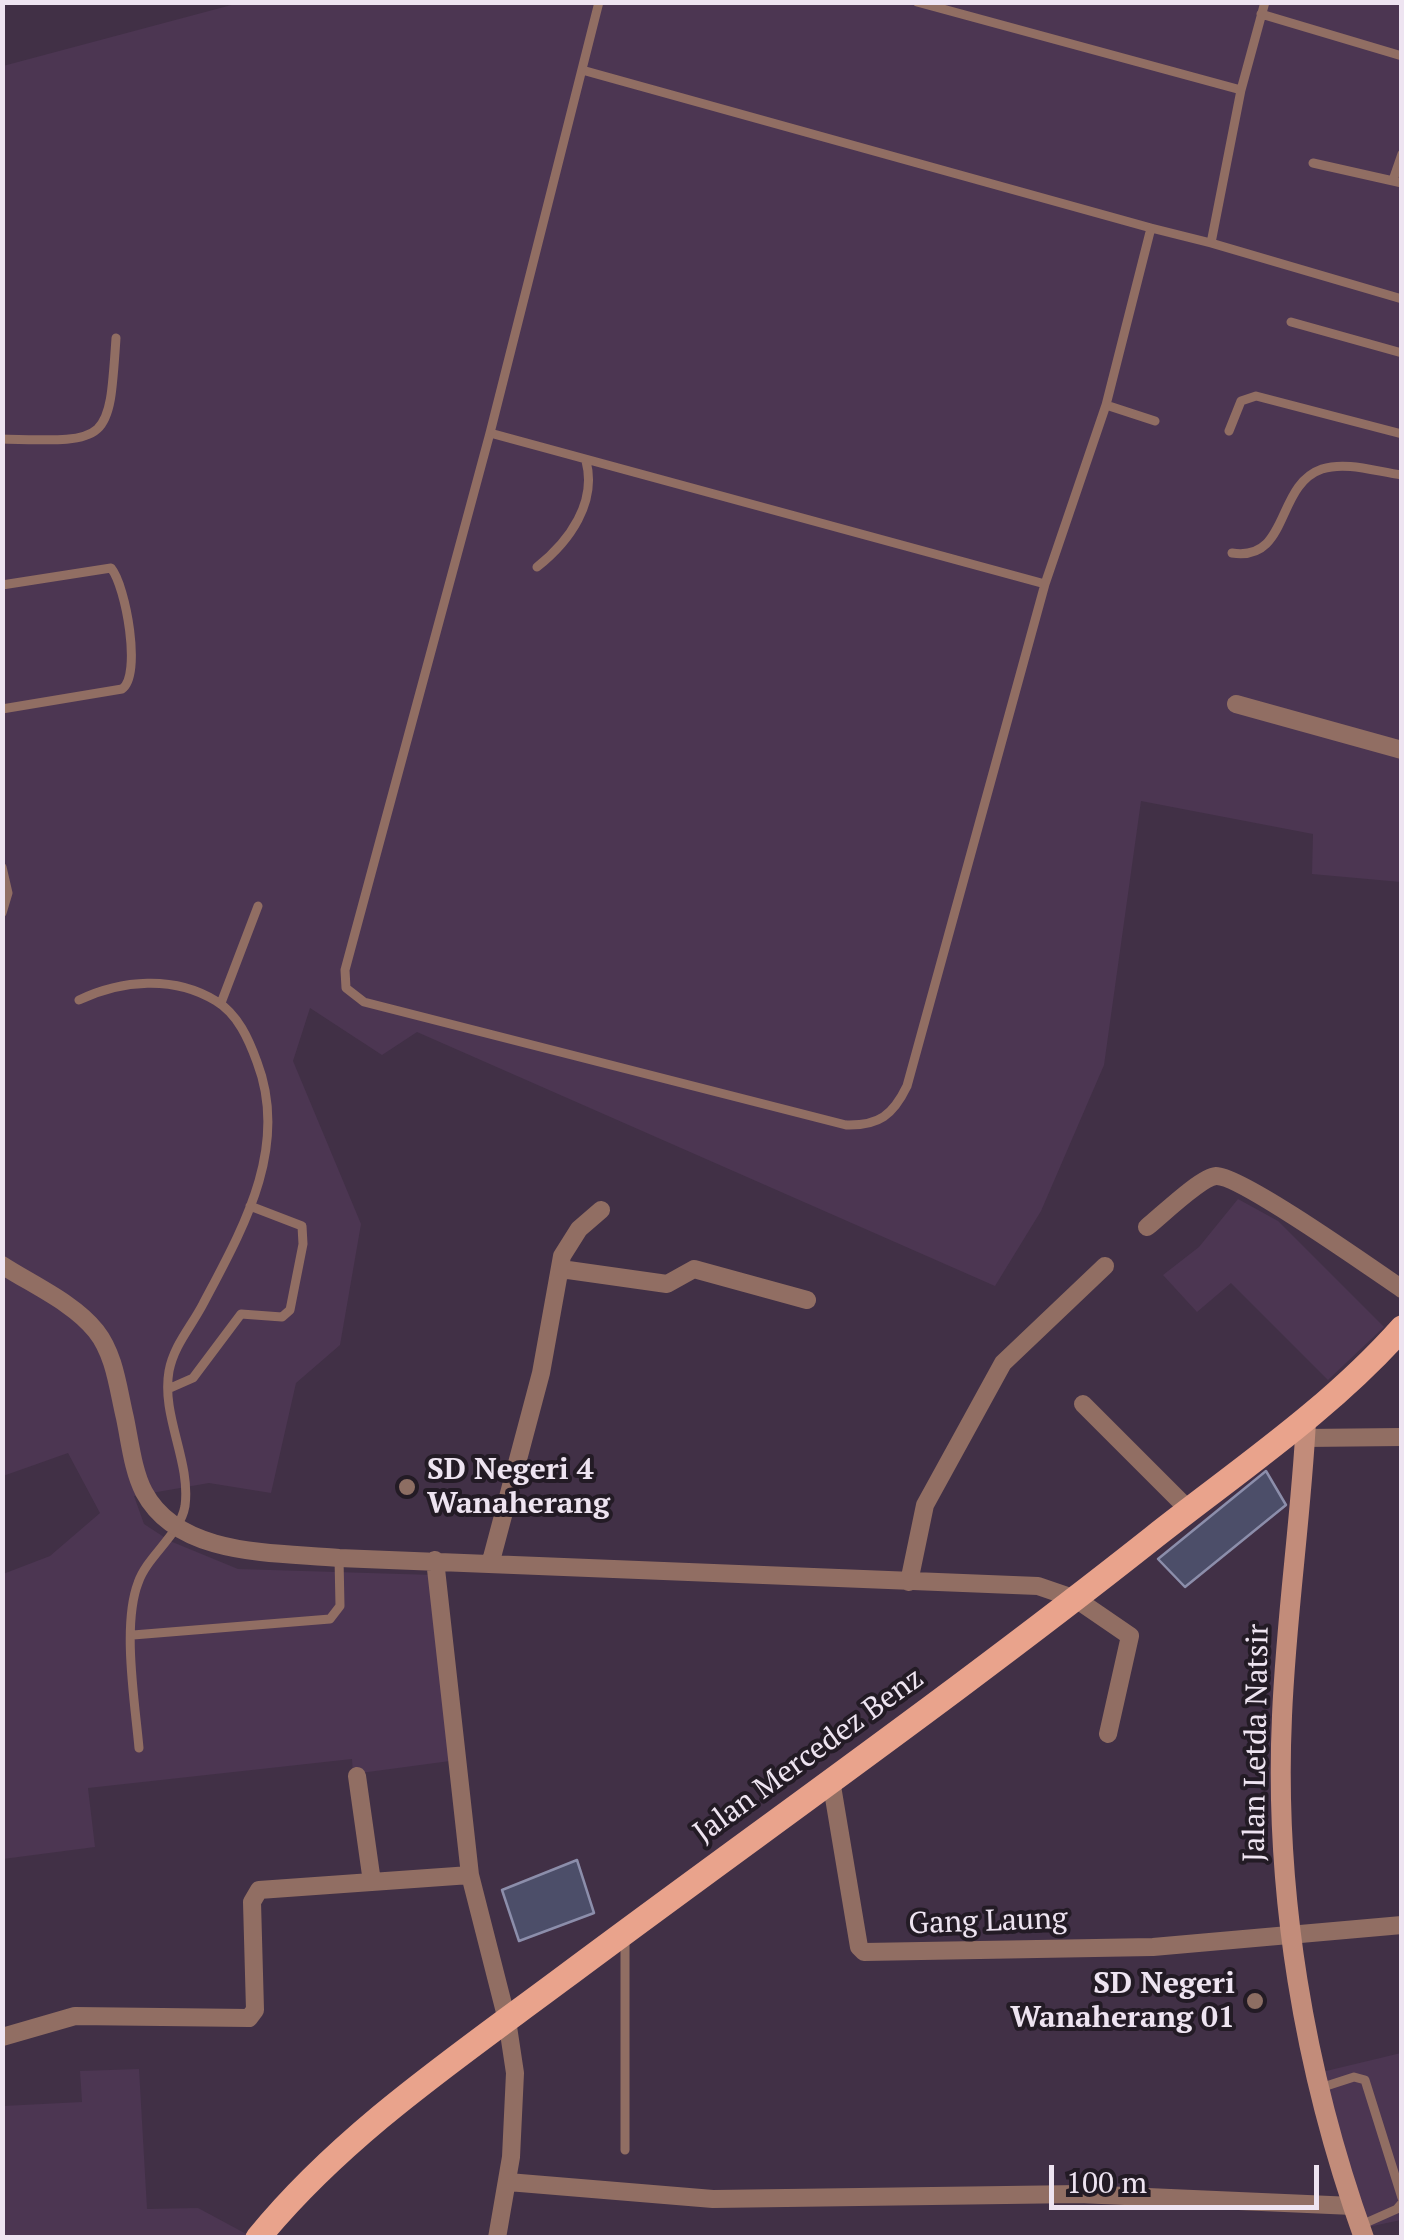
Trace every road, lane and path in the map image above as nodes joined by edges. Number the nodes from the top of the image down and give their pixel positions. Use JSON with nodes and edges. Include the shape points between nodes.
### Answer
{"nodes":[{"id":1,"x":599,"y":2,"type":"edge"},
{"id":2,"x":917,"y":2,"type":"edge"},
{"id":3,"x":1264,"y":2,"type":"edge"},
{"id":4,"x":1262,"y":14,"type":"junction"},
{"id":5,"x":1402,"y":56,"type":"edge"},
{"id":6,"x":582,"y":70,"type":"junction"},
{"id":7,"x":1241,"y":90,"type":"junction"},
{"id":8,"x":1402,"y":154,"type":"edge"},
{"id":9,"x":1313,"y":163,"type":"dead end"},
{"id":10,"x":1397,"y":182,"type":"edge"},
{"id":11,"x":1150,"y":228,"type":"junction"},
{"id":12,"x":1211,"y":243,"type":"junction"},
{"id":13,"x":1402,"y":299,"type":"edge"},
{"id":14,"x":1291,"y":322,"type":"dead end"},
{"id":15,"x":116,"y":338,"type":"dead end"},
{"id":16,"x":1402,"y":353,"type":"edge"},
{"id":17,"x":1106,"y":405,"type":"junction"},
{"id":18,"x":1154,"y":421,"type":"dead end"},
{"id":19,"x":1229,"y":432,"type":"dead end"},
{"id":20,"x":490,"y":433,"type":"junction"},
{"id":21,"x":1402,"y":434,"type":"edge"},
{"id":22,"x":2,"y":439,"type":"edge"},
{"id":23,"x":586,"y":460,"type":"junction"},
{"id":24,"x":1402,"y":475,"type":"edge"},
{"id":25,"x":1232,"y":553,"type":"dead end"},
{"id":26,"x":537,"y":567,"type":"dead end"},
{"id":27,"x":1044,"y":584,"type":"junction"},
{"id":28,"x":2,"y":585,"type":"edge"},
{"id":29,"x":1236,"y":704,"type":"dead end"},
{"id":30,"x":2,"y":709,"type":"edge"},
{"id":31,"x":1402,"y":750,"type":"edge"},
{"id":32,"x":2,"y":868,"type":"edge"},
{"id":33,"x":258,"y":906,"type":"dead end"},
{"id":34,"x":2,"y":913,"type":"edge"},
{"id":35,"x":79,"y":1000,"type":"dead end"},
{"id":36,"x":221,"y":1004,"type":"junction"},
{"id":37,"x":250,"y":1206,"type":"junction"},
{"id":38,"x":602,"y":1210,"type":"dead end"},
{"id":39,"x":1148,"y":1227,"type":"dead end"},
{"id":40,"x":2,"y":1265,"type":"edge"},
{"id":41,"x":1105,"y":1266,"type":"dead end"},
{"id":42,"x":560,"y":1269,"type":"junction"},
{"id":43,"x":1402,"y":1289,"type":"edge"},
{"id":44,"x":807,"y":1300,"type":"dead end"},
{"id":45,"x":1402,"y":1328,"type":"edge"},
{"id":46,"x":168,"y":1389,"type":"junction"},
{"id":47,"x":1082,"y":1404,"type":"dead end"},
{"id":48,"x":1306,"y":1430,"type":"junction"},
{"id":49,"x":1402,"y":1437,"type":"edge"},
{"id":50,"x":1189,"y":1510,"type":"junction"},
{"id":51,"x":175,"y":1526,"type":"junction"},
{"id":52,"x":340,"y":1558,"type":"junction"},
{"id":53,"x":434,"y":1560,"type":"junction"},
{"id":54,"x":491,"y":1561,"type":"junction"},
{"id":55,"x":910,"y":1582,"type":"junction"},
{"id":56,"x":1076,"y":1599,"type":"junction"},
{"id":57,"x":133,"y":1635,"type":"junction"},
{"id":58,"x":1108,"y":1734,"type":"dead end"},
{"id":59,"x":139,"y":1748,"type":"dead end"},
{"id":60,"x":357,"y":1776,"type":"dead end"},
{"id":61,"x":831,"y":1780,"type":"junction"},
{"id":62,"x":470,"y":1875,"type":"junction"},
{"id":63,"x":372,"y":1882,"type":"junction"},
{"id":64,"x":1402,"y":1925,"type":"edge"},
{"id":65,"x":625,"y":1932,"type":"junction"},
{"id":66,"x":1290,"y":1933,"type":"junction"},
{"id":67,"x":507,"y":2020,"type":"junction"},
{"id":68,"x":2,"y":2037,"type":"edge"},
{"id":69,"x":1320,"y":2088,"type":"junction"},
{"id":70,"x":625,"y":2150,"type":"dead end"},
{"id":71,"x":508,"y":2182,"type":"junction"},
{"id":72,"x":1402,"y":2200,"type":"edge"},
{"id":73,"x":1358,"y":2223,"type":"edge"},
{"id":74,"x":258,"y":2238,"type":"edge"},
{"id":75,"x":496,"y":2238,"type":"edge"}],
"edges":[{"from":1,"to":6,"type":"lane"},
{"from":2,"to":7,"type":"lane"},
{"from":3,"to":4,"type":"lane"},
{"from":4,"to":5,"type":"lane"},
{"from":4,"to":7,"type":"lane"},
{"from":6,"to":11,"type":"lane"},
{"from":6,"to":20,"type":"lane"},
{"from":7,"to":12,"type":"lane"},
{"from":8,"to":10,"type":"lane"},
{"from":9,"to":10,"type":"lane"},
{"from":11,"to":12,"type":"lane"},
{"from":11,"to":17,"type":"lane"},
{"from":12,"to":13,"type":"lane"},
{"from":14,"to":16,"type":"lane"},
{"from":15,"to":22,"type":"lane","via":[[110,414],[101,428],[64,441]]},
{"from":17,"to":18,"type":"lane"},
{"from":17,"to":27,"type":"lane"},
{"from":19,"to":21,"type":"lane","via":[[1241,401],[1256,396]]},
{"from":20,"to":23,"type":"lane"},
{"from":20,"to":27,"type":"lane","via":[[345,970],[346,988],[364,1002],[846,1125],[867,1126],[892,1114],[908,1086]]},
{"from":23,"to":26,"type":"lane","via":[[592,482],[587,500],[562,543]]},
{"from":23,"to":27,"type":"lane"},
{"from":24,"to":25,"type":"lane","via":[[1322,469],[1295,491],[1269,544],[1246,555]]},
{"from":28,"to":30,"type":"lane","via":[[111,568],[121,586],[133,672],[122,689]]},
{"from":29,"to":31,"type":"street"},
{"from":32,"to":34,"type":"lane","via":[[8,893]]},
{"from":33,"to":36,"type":"lane"},
{"from":35,"to":36,"type":"lane","via":[[132,983],[187,989]]},
{"from":36,"to":37,"type":"lane","via":[[246,1035],[269,1104],[268,1148]]},
{"from":37,"to":46,"type":"lane","via":[[180,1339]]},
{"from":37,"to":46,"type":"lane","via":[[302,1226],[290,1310],[282,1317],[240,1314],[203,1368]]},
{"from":38,"to":42,"type":"street","via":[[565,1248]]},
{"from":39,"to":43,"type":"street","via":[[1216,1176],[1310,1226]]},
{"from":40,"to":51,"type":"street","via":[[99,1334],[113,1365],[142,1490]]},
{"from":41,"to":55,"type":"street","via":[[1003,1362],[925,1505]]},
{"from":42,"to":44,"type":"street","via":[[667,1284],[694,1269]]},
{"from":42,"to":54,"type":"street","via":[[542,1373]]},
{"from":45,"to":48,"type":"main road","name":"Jalan Mercedez Benz"},
{"from":46,"to":51,"type":"lane","via":[[185,1500]]},
{"from":47,"to":50,"type":"street"},
{"from":48,"to":49,"type":"street"},
{"from":48,"to":50,"type":"main road","name":"Jalan Mercedez Benz"},
{"from":48,"to":66,"type":"street","name":"Jalan Letda Natsir","via":[[1282,1712],[1281,1826]]},
{"from":50,"to":56,"type":"main road","name":"Jalan Mercedez Benz"},
{"from":51,"to":52,"type":"street","via":[[238,1548]]},
{"from":51,"to":57,"type":"lane","via":[[138,1581]]},
{"from":52,"to":53,"type":"street"},
{"from":52,"to":57,"type":"lane","via":[[340,1606],[330,1620]]},
{"from":53,"to":54,"type":"street"},
{"from":53,"to":62,"type":"street"},
{"from":54,"to":55,"type":"street"},
{"from":55,"to":56,"type":"street","via":[[1038,1586]]},
{"from":56,"to":58,"type":"street","via":[[1131,1639]]},
{"from":56,"to":61,"type":"main road","name":"Jalan Mercedez Benz"},
{"from":57,"to":59,"type":"lane"},
{"from":60,"to":63,"type":"street"},
{"from":61,"to":65,"type":"main road","name":"Jalan Mercedez Benz"},
{"from":61,"to":66,"type":"street","name":"Gang Laung","via":[[864,1952],[1153,1946]]},
{"from":62,"to":63,"type":"street"},
{"from":62,"to":67,"type":"street"},
{"from":63,"to":68,"type":"street","via":[[264,1888],[255,1894],[255,2010],[249,2018],[75,2016]]},
{"from":64,"to":66,"type":"street"},
{"from":65,"to":67,"type":"main road","name":"Jalan Mercedez Benz"},
{"from":65,"to":70,"type":"lane"},
{"from":66,"to":69,"type":"street","name":"Jalan Letda Natsir"},
{"from":67,"to":71,"type":"street","via":[[516,2103]]},
{"from":67,"to":74,"type":"main road","name":"Jalan Mercedez Benz","via":[[323,2165]]},
{"from":69,"to":72,"type":"lane","via":[[1354,2077],[1366,2080]]},
{"from":69,"to":73,"type":"street","name":"Jalan Letda Natsir"},
{"from":71,"to":73,"type":"street","via":[[713,2199],[1061,2194]]},
{"from":71,"to":75,"type":"street"},
{"from":72,"to":73,"type":"lane"}]}
